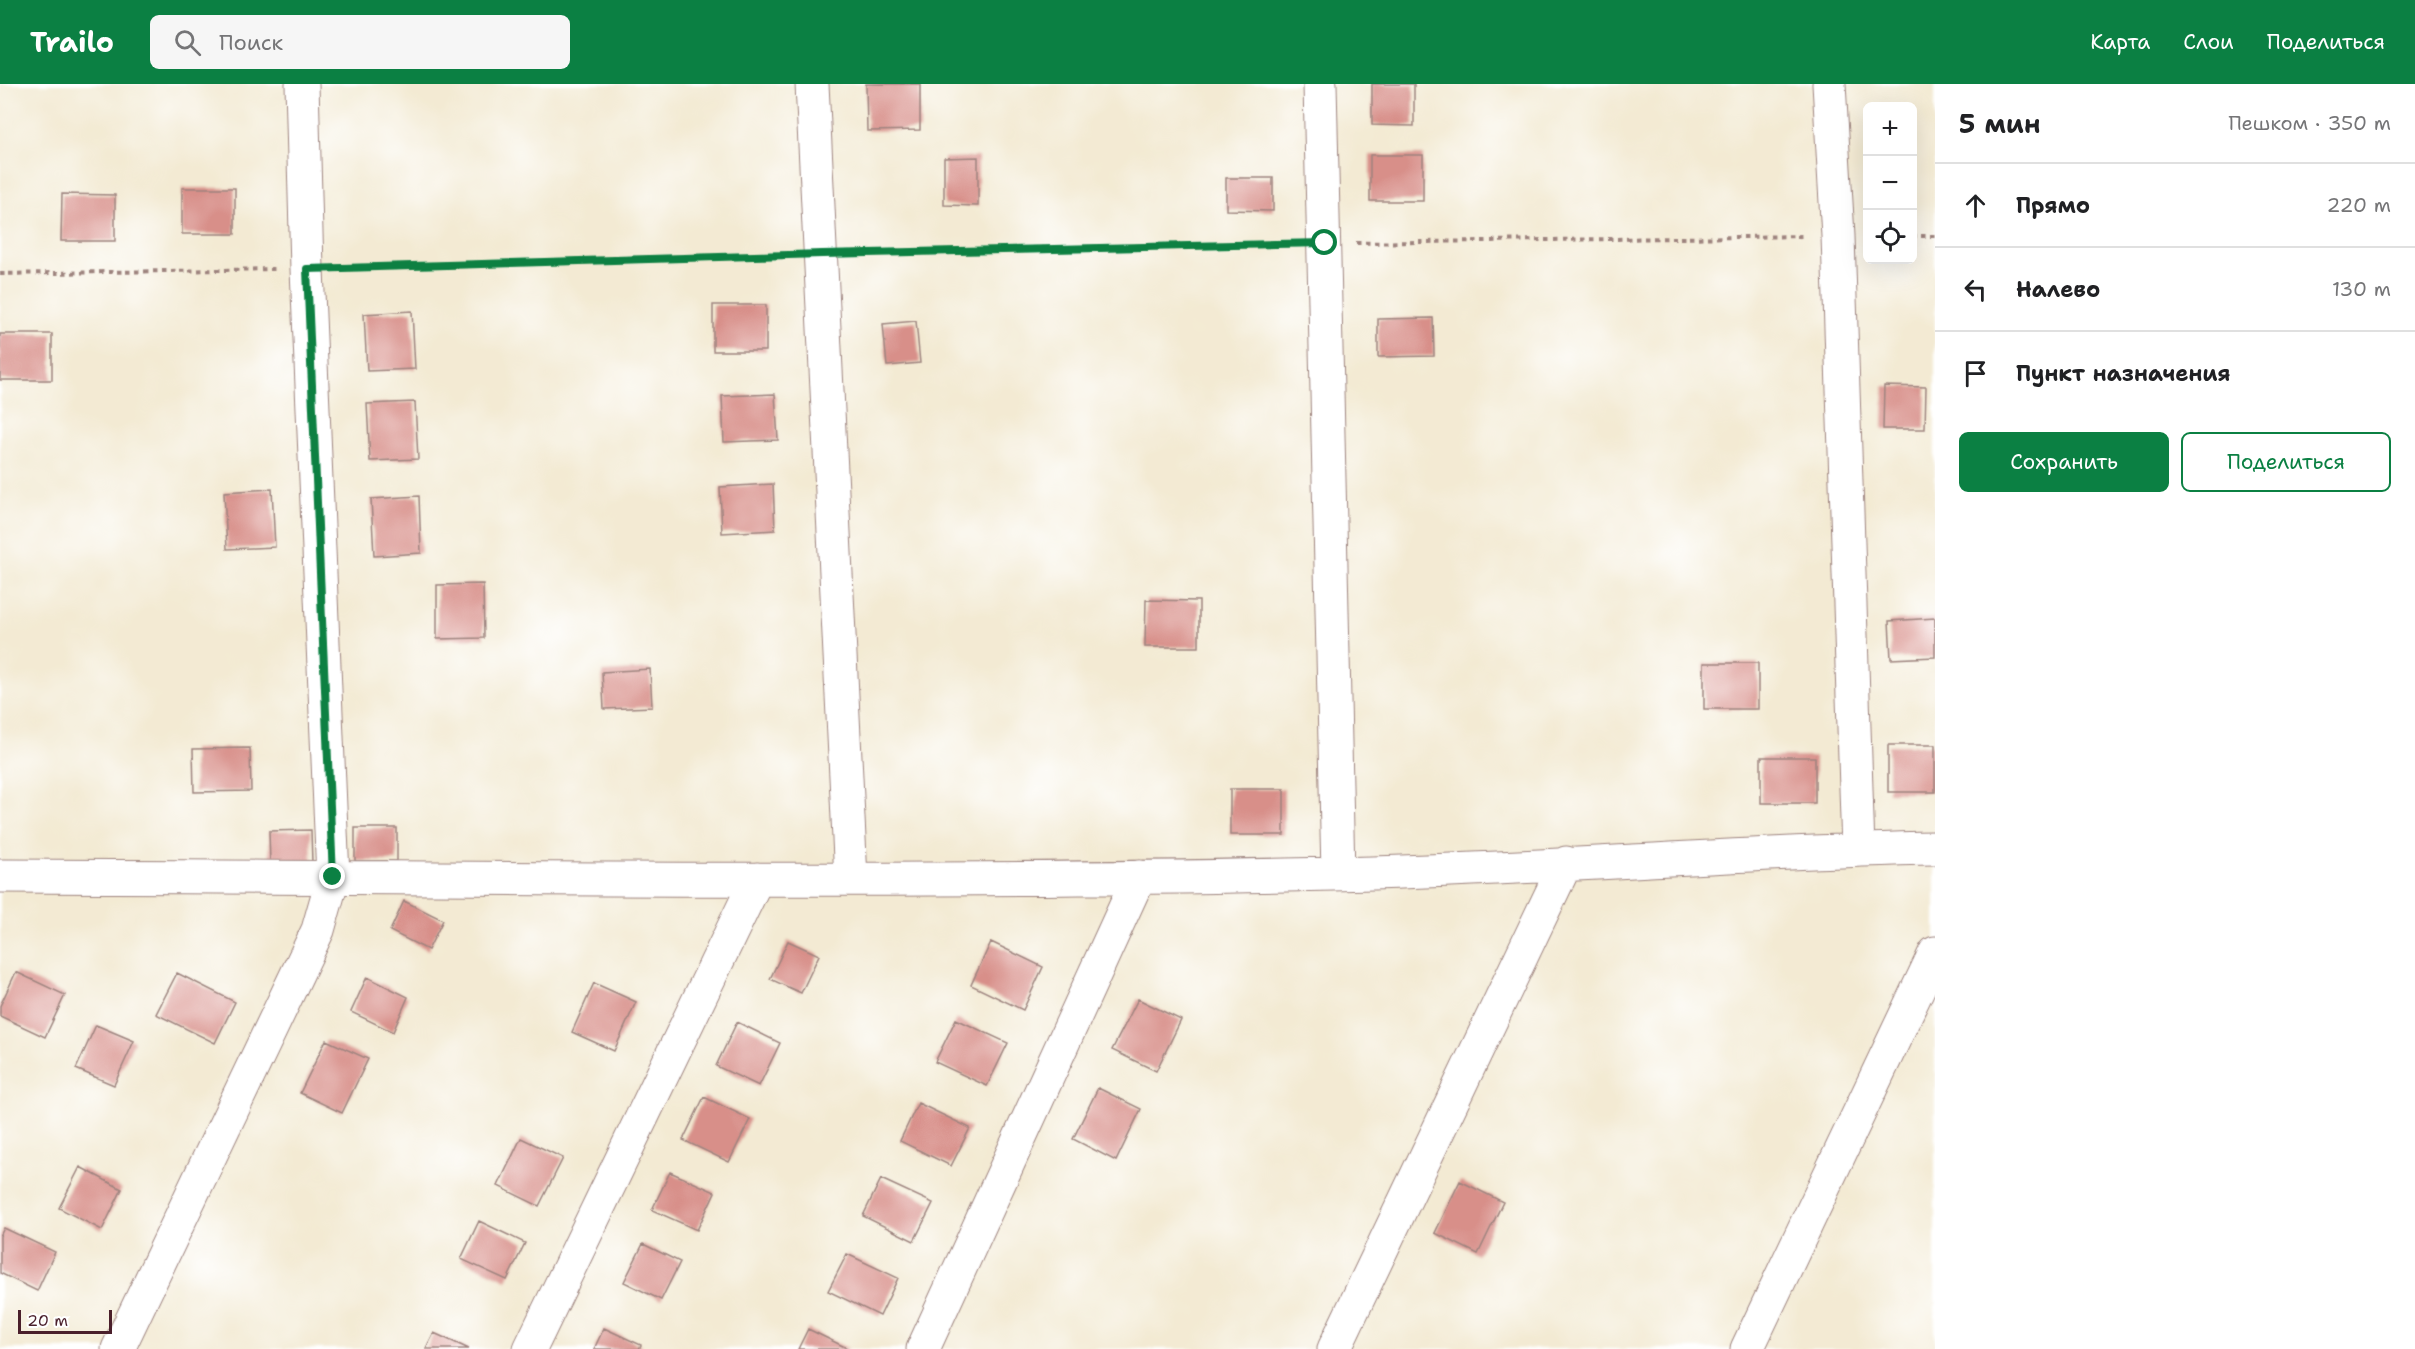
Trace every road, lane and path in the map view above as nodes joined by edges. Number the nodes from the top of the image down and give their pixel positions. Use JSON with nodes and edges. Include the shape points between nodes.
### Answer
{"nodes":[{"id":1,"x":302,"y":84,"type":"edge"},
{"id":2,"x":812,"y":84,"type":"edge"},
{"id":3,"x":1320,"y":84,"type":"edge"},
{"id":4,"x":1829,"y":84,"type":"edge"},
{"id":5,"x":1838,"y":236,"type":"junction"},
{"id":6,"x":1917,"y":236,"type":"edge"},
{"id":7,"x":1935,"y":236,"type":"edge"},
{"id":8,"x":1325,"y":243,"type":"junction"},
{"id":9,"x":822,"y":254,"type":"junction"},
{"id":10,"x":307,"y":269,"type":"junction"},
{"id":11,"x":0,"y":274,"type":"edge"},
{"id":12,"x":1935,"y":848,"type":"edge"},
{"id":13,"x":1858,"y":850,"type":"junction"},
{"id":14,"x":1566,"y":863,"type":"junction"},
{"id":15,"x":1338,"y":874,"type":"junction"},
{"id":16,"x":0,"y":876,"type":"edge"},
{"id":17,"x":333,"y":877,"type":"junction"},
{"id":18,"x":1139,"y":877,"type":"junction"},
{"id":19,"x":757,"y":879,"type":"junction"},
{"id":20,"x":851,"y":879,"type":"junction"},
{"id":21,"x":1935,"y":953,"type":"edge"},
{"id":22,"x":118,"y":1349,"type":"edge"},
{"id":23,"x":530,"y":1349,"type":"edge"},
{"id":24,"x":922,"y":1349,"type":"edge"},
{"id":25,"x":1334,"y":1349,"type":"edge"},
{"id":26,"x":1747,"y":1349,"type":"edge"}],
"edges":[{"from":1,"to":10,"type":"street"},
{"from":2,"to":9,"type":"street"},
{"from":3,"to":8,"type":"street"},
{"from":4,"to":5,"type":"street"},
{"from":5,"to":8,"type":"path"},
{"from":5,"to":13,"type":"street"},
{"from":6,"to":7,"type":"path"},
{"from":8,"to":9,"type":"path"},
{"from":8,"to":15,"type":"street"},
{"from":9,"to":10,"type":"path"},
{"from":9,"to":20,"type":"street"},
{"from":10,"to":11,"type":"path"},
{"from":10,"to":17,"type":"street"},
{"from":12,"to":13,"type":"street"},
{"from":13,"to":14,"type":"street"},
{"from":14,"to":15,"type":"street"},
{"from":14,"to":25,"type":"street"},
{"from":15,"to":18,"type":"street"},
{"from":16,"to":17,"type":"street"},
{"from":17,"to":19,"type":"street"},
{"from":17,"to":22,"type":"street","via":[[318,930]]},
{"from":18,"to":20,"type":"street"},
{"from":18,"to":24,"type":"street"},
{"from":19,"to":20,"type":"street"},
{"from":19,"to":23,"type":"street"},
{"from":21,"to":26,"type":"street"}]}
